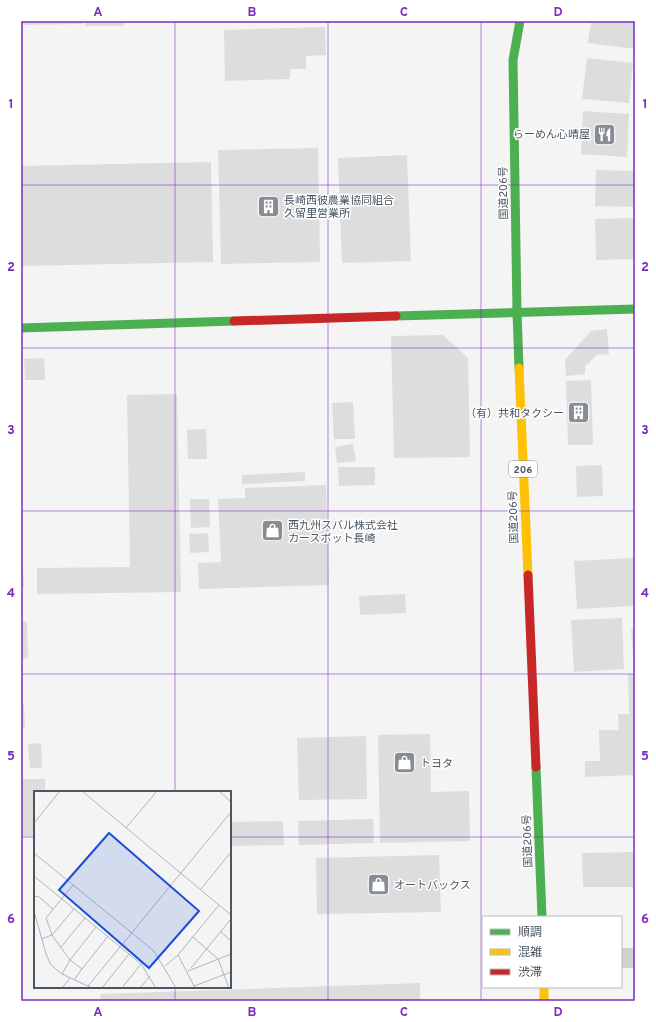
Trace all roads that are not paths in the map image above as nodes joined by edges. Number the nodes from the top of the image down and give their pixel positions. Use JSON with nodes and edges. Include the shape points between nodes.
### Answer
{"nodes":[{"id":1,"x":520,"y":21,"type":"edge"},
{"id":2,"x":635,"y":309,"type":"edge"},
{"id":3,"x":517,"y":312,"type":"junction"},
{"id":4,"x":21,"y":328,"type":"edge"},
{"id":5,"x":542,"y":916,"type":"edge"},
{"id":6,"x":622,"y":958,"type":"edge"},
{"id":7,"x":635,"y":958,"type":"edge"},
{"id":8,"x":544,"y":988,"type":"edge"},
{"id":9,"x":544,"y":1001,"type":"edge"}],
"edges":[{"from":1,"to":3,"type":"main road","name":"国道206号","number":"206","via":[[512,60]]},
{"from":2,"to":3,"type":"main road"},
{"from":3,"to":4,"type":"main road"},
{"from":3,"to":5,"type":"main road","name":"国道206号","number":"206"},
{"from":6,"to":7,"type":"street"},
{"from":8,"to":9,"type":"main road"}]}
